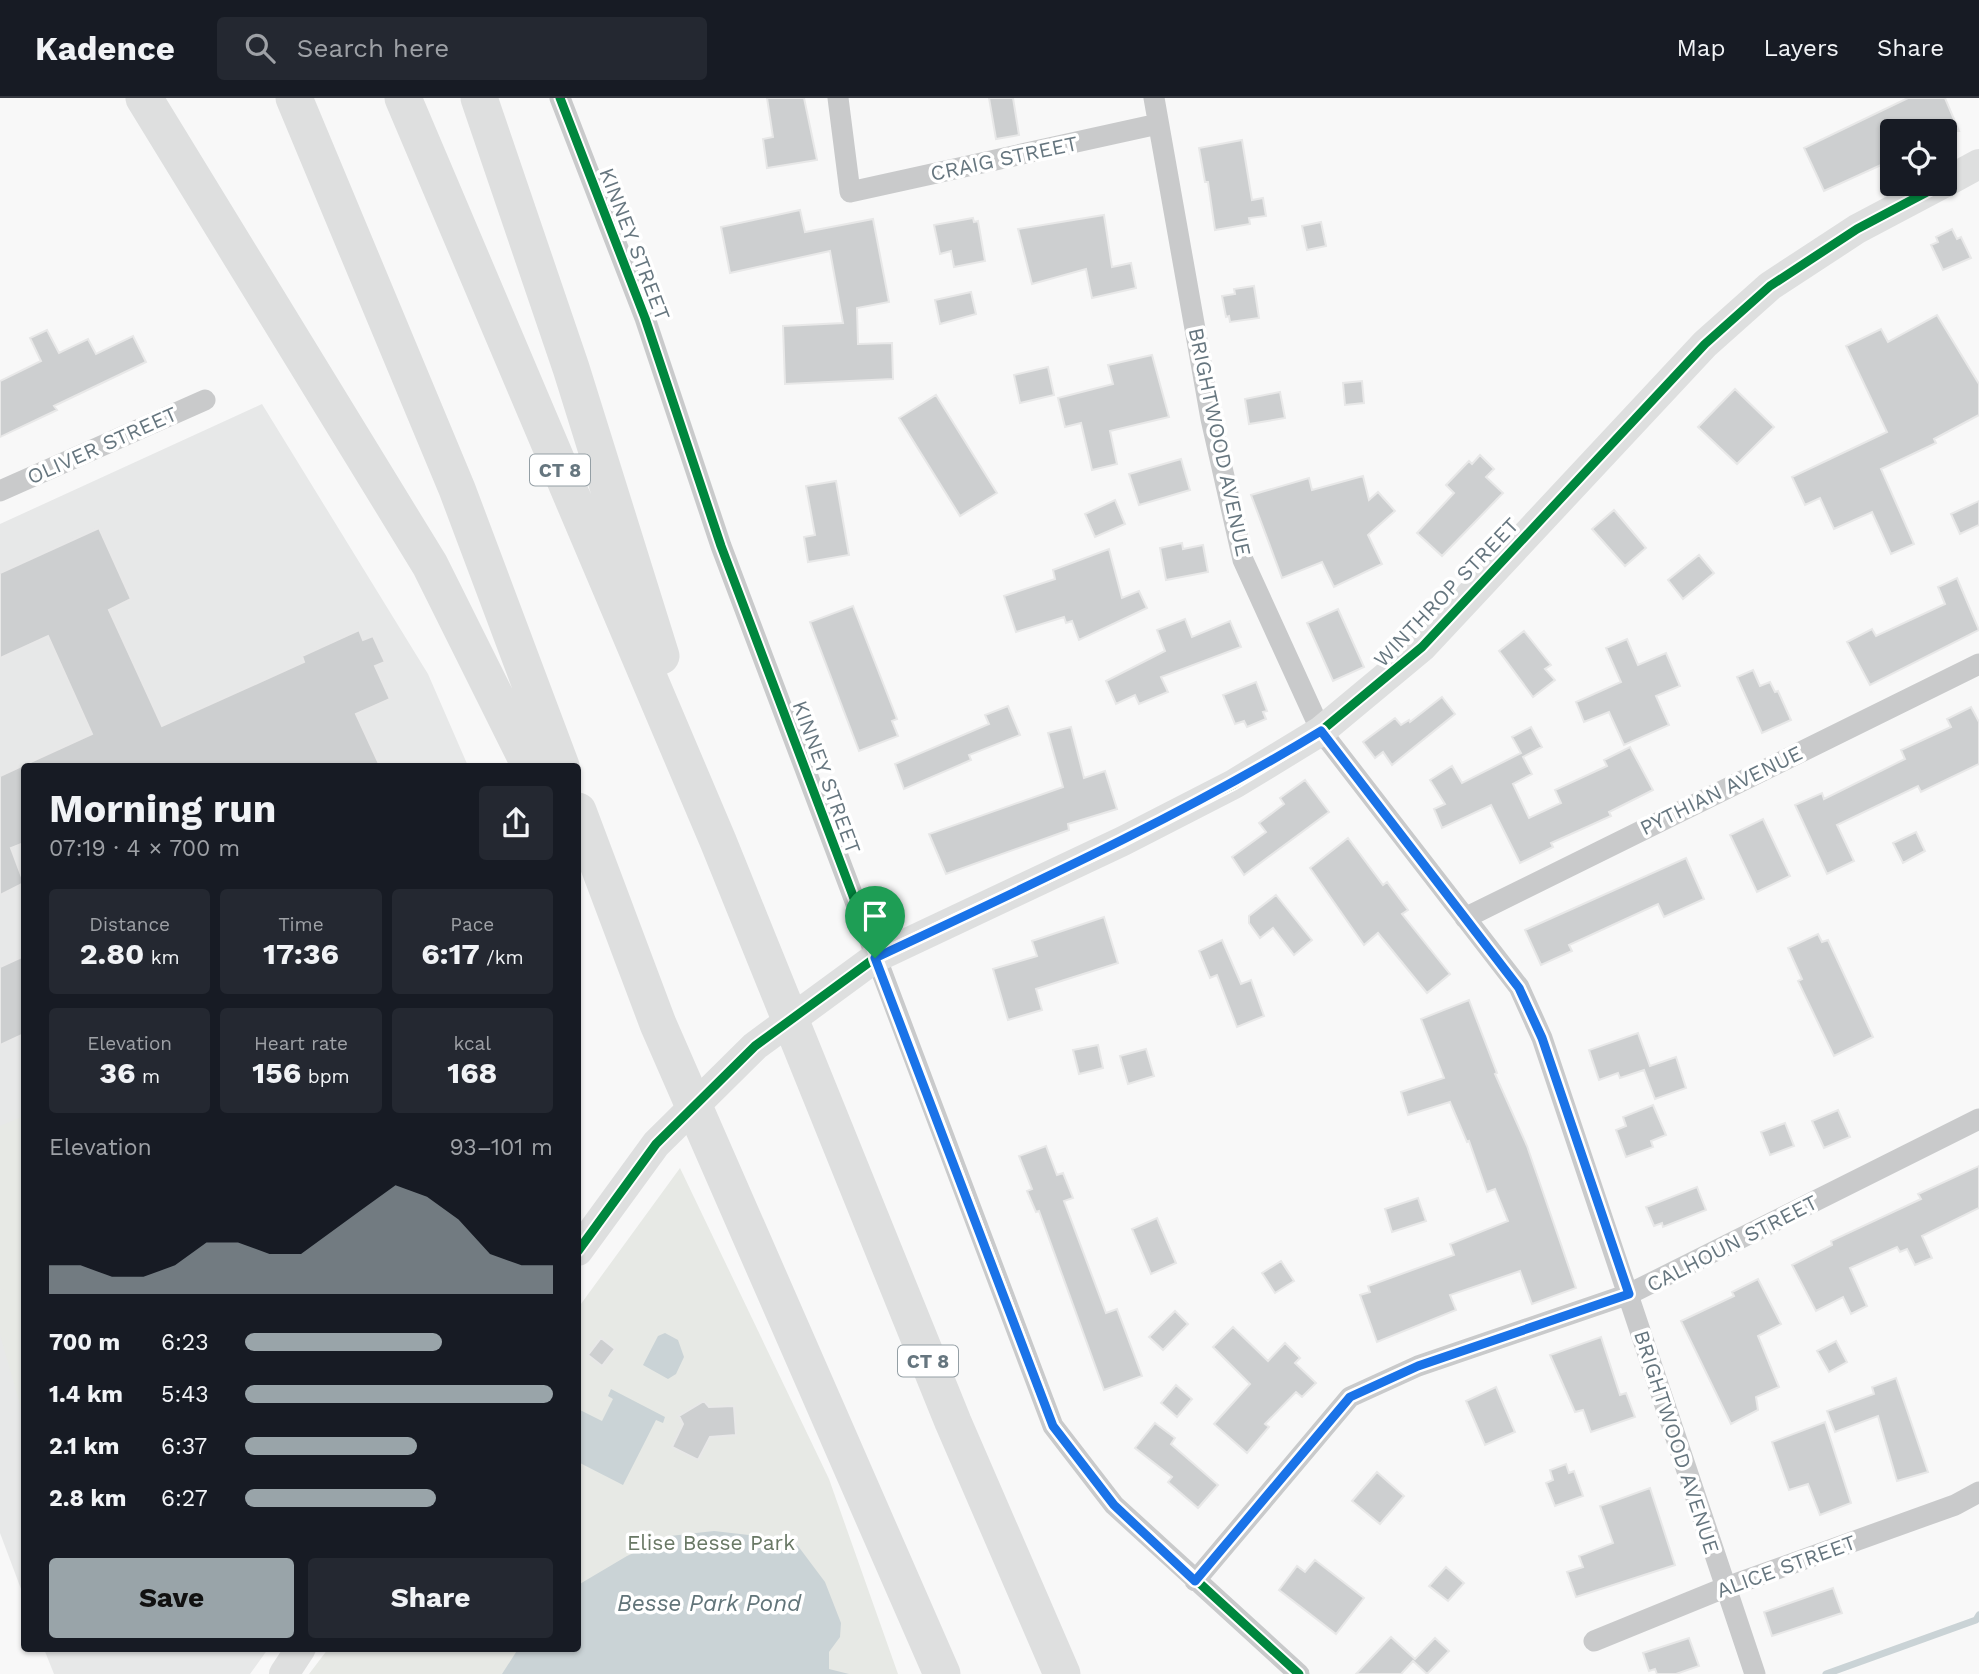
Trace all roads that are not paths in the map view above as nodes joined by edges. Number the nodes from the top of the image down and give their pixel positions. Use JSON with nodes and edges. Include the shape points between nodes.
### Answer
{"nodes":[{"id":1,"x":144,"y":98,"type":"edge"},
{"id":2,"x":294,"y":98,"type":"edge"},
{"id":3,"x":403,"y":98,"type":"edge"},
{"id":4,"x":479,"y":98,"type":"edge"},
{"id":5,"x":560,"y":98,"type":"edge"},
{"id":6,"x":838,"y":98,"type":"edge"},
{"id":7,"x":1154,"y":98,"type":"edge"},
{"id":8,"x":1158,"y":124,"type":"junction"},
{"id":9,"x":1979,"y":164,"type":"edge"},
{"id":10,"x":1957,"y":176,"type":"edge"},
{"id":11,"x":1919,"y":196,"type":"edge"},
{"id":12,"x":205,"y":400,"type":"dead end"},
{"id":13,"x":0,"y":491,"type":"edge"},
{"id":14,"x":1979,"y":664,"type":"edge"},
{"id":15,"x":1321,"y":731,"type":"junction"},
{"id":16,"x":529,"y":763,"type":"edge"},
{"id":17,"x":560,"y":763,"type":"edge"},
{"id":18,"x":581,"y":819,"type":"edge"},
{"id":19,"x":718,"y":841,"type":"junction"},
{"id":20,"x":581,"y":868,"type":"edge"},
{"id":21,"x":1465,"y":918,"type":"junction"},
{"id":22,"x":875,"y":958,"type":"junction"},
{"id":23,"x":657,"y":1024,"type":"junction"},
{"id":24,"x":1979,"y":1119,"type":"edge"},
{"id":25,"x":581,"y":1247,"type":"edge"},
{"id":26,"x":1629,"y":1294,"type":"junction"},
{"id":27,"x":1979,"y":1492,"type":"edge"},
{"id":28,"x":1195,"y":1581,"type":"junction"},
{"id":29,"x":1724,"y":1588,"type":"junction"},
{"id":30,"x":1594,"y":1641,"type":"dead end"},
{"id":31,"x":298,"y":1652,"type":"edge"},
{"id":32,"x":284,"y":1674,"type":"edge"},
{"id":33,"x":942,"y":1674,"type":"edge"},
{"id":34,"x":1062,"y":1674,"type":"edge"},
{"id":35,"x":1299,"y":1674,"type":"edge"},
{"id":36,"x":1755,"y":1674,"type":"edge"}],
"edges":[{"from":1,"to":16,"type":"highway","via":[[430,565]]},
{"from":2,"to":17,"type":"highway","via":[[457,489]]},
{"from":3,"to":19,"type":"highway","number":"CT 8"},
{"from":4,"to":19,"type":"highway","via":[[571,368]]},
{"from":5,"to":22,"type":"street","name":"KINNEY STREET","via":[[645,318],[721,546]]},
{"from":6,"to":8,"type":"street","name":"CRAIG STREET","via":[[850,192]]},
{"from":7,"to":8,"type":"street","name":"BRIGHTWOOD AVENUE"},
{"from":8,"to":15,"type":"street","name":"BRIGHTWOOD AVENUE","via":[[1211,419],[1243,560]]},
{"from":9,"to":10,"type":"street","name":"WINTHROP STREET"},
{"from":11,"to":15,"type":"street","name":"WINTHROP STREET","via":[[1857,229],[1770,286],[1705,344],[1422,647]]},
{"from":12,"to":13,"type":"street","name":"OLIVER STREET"},
{"from":14,"to":21,"type":"street","name":"PYTHIAN AVENUE"},
{"from":15,"to":21,"type":"street","name":"BRIGHTWOOD AVENUE"},
{"from":15,"to":22,"type":"street","name":"WINTHROP STREET","via":[[1234,784],[1123,841]]},
{"from":18,"to":23,"type":"highway"},
{"from":19,"to":34,"type":"highway","number":"CT 8","via":[[953,1422]]},
{"from":20,"to":23,"type":"highway"},
{"from":21,"to":26,"type":"street","name":"BRIGHTWOOD AVENUE","via":[[1519,988],[1542,1038]]},
{"from":22,"to":25,"type":"street","name":"WINTHROP STREET","via":[[755,1046],[656,1144]]},
{"from":22,"to":28,"type":"street","name":"KINNEY STREET","via":[[1053,1426],[1114,1505]]},
{"from":23,"to":33,"type":"highway"},
{"from":24,"to":26,"type":"street","name":"CALHOUN STREET"},
{"from":26,"to":28,"type":"street","name":"CALHOUN STREET","via":[[1418,1366],[1350,1397]]},
{"from":26,"to":29,"type":"street","name":"BRIGHTWOOD AVENUE"},
{"from":27,"to":29,"type":"street","name":"ALICE STREET","via":[[1955,1505]]},
{"from":28,"to":35,"type":"street","name":"KINNEY STREET"},
{"from":29,"to":30,"type":"street","name":"ALICE STREET"},
{"from":29,"to":36,"type":"street","name":"BRIGHTWOOD AVENUE"},
{"from":31,"to":32,"type":"street"}]}
